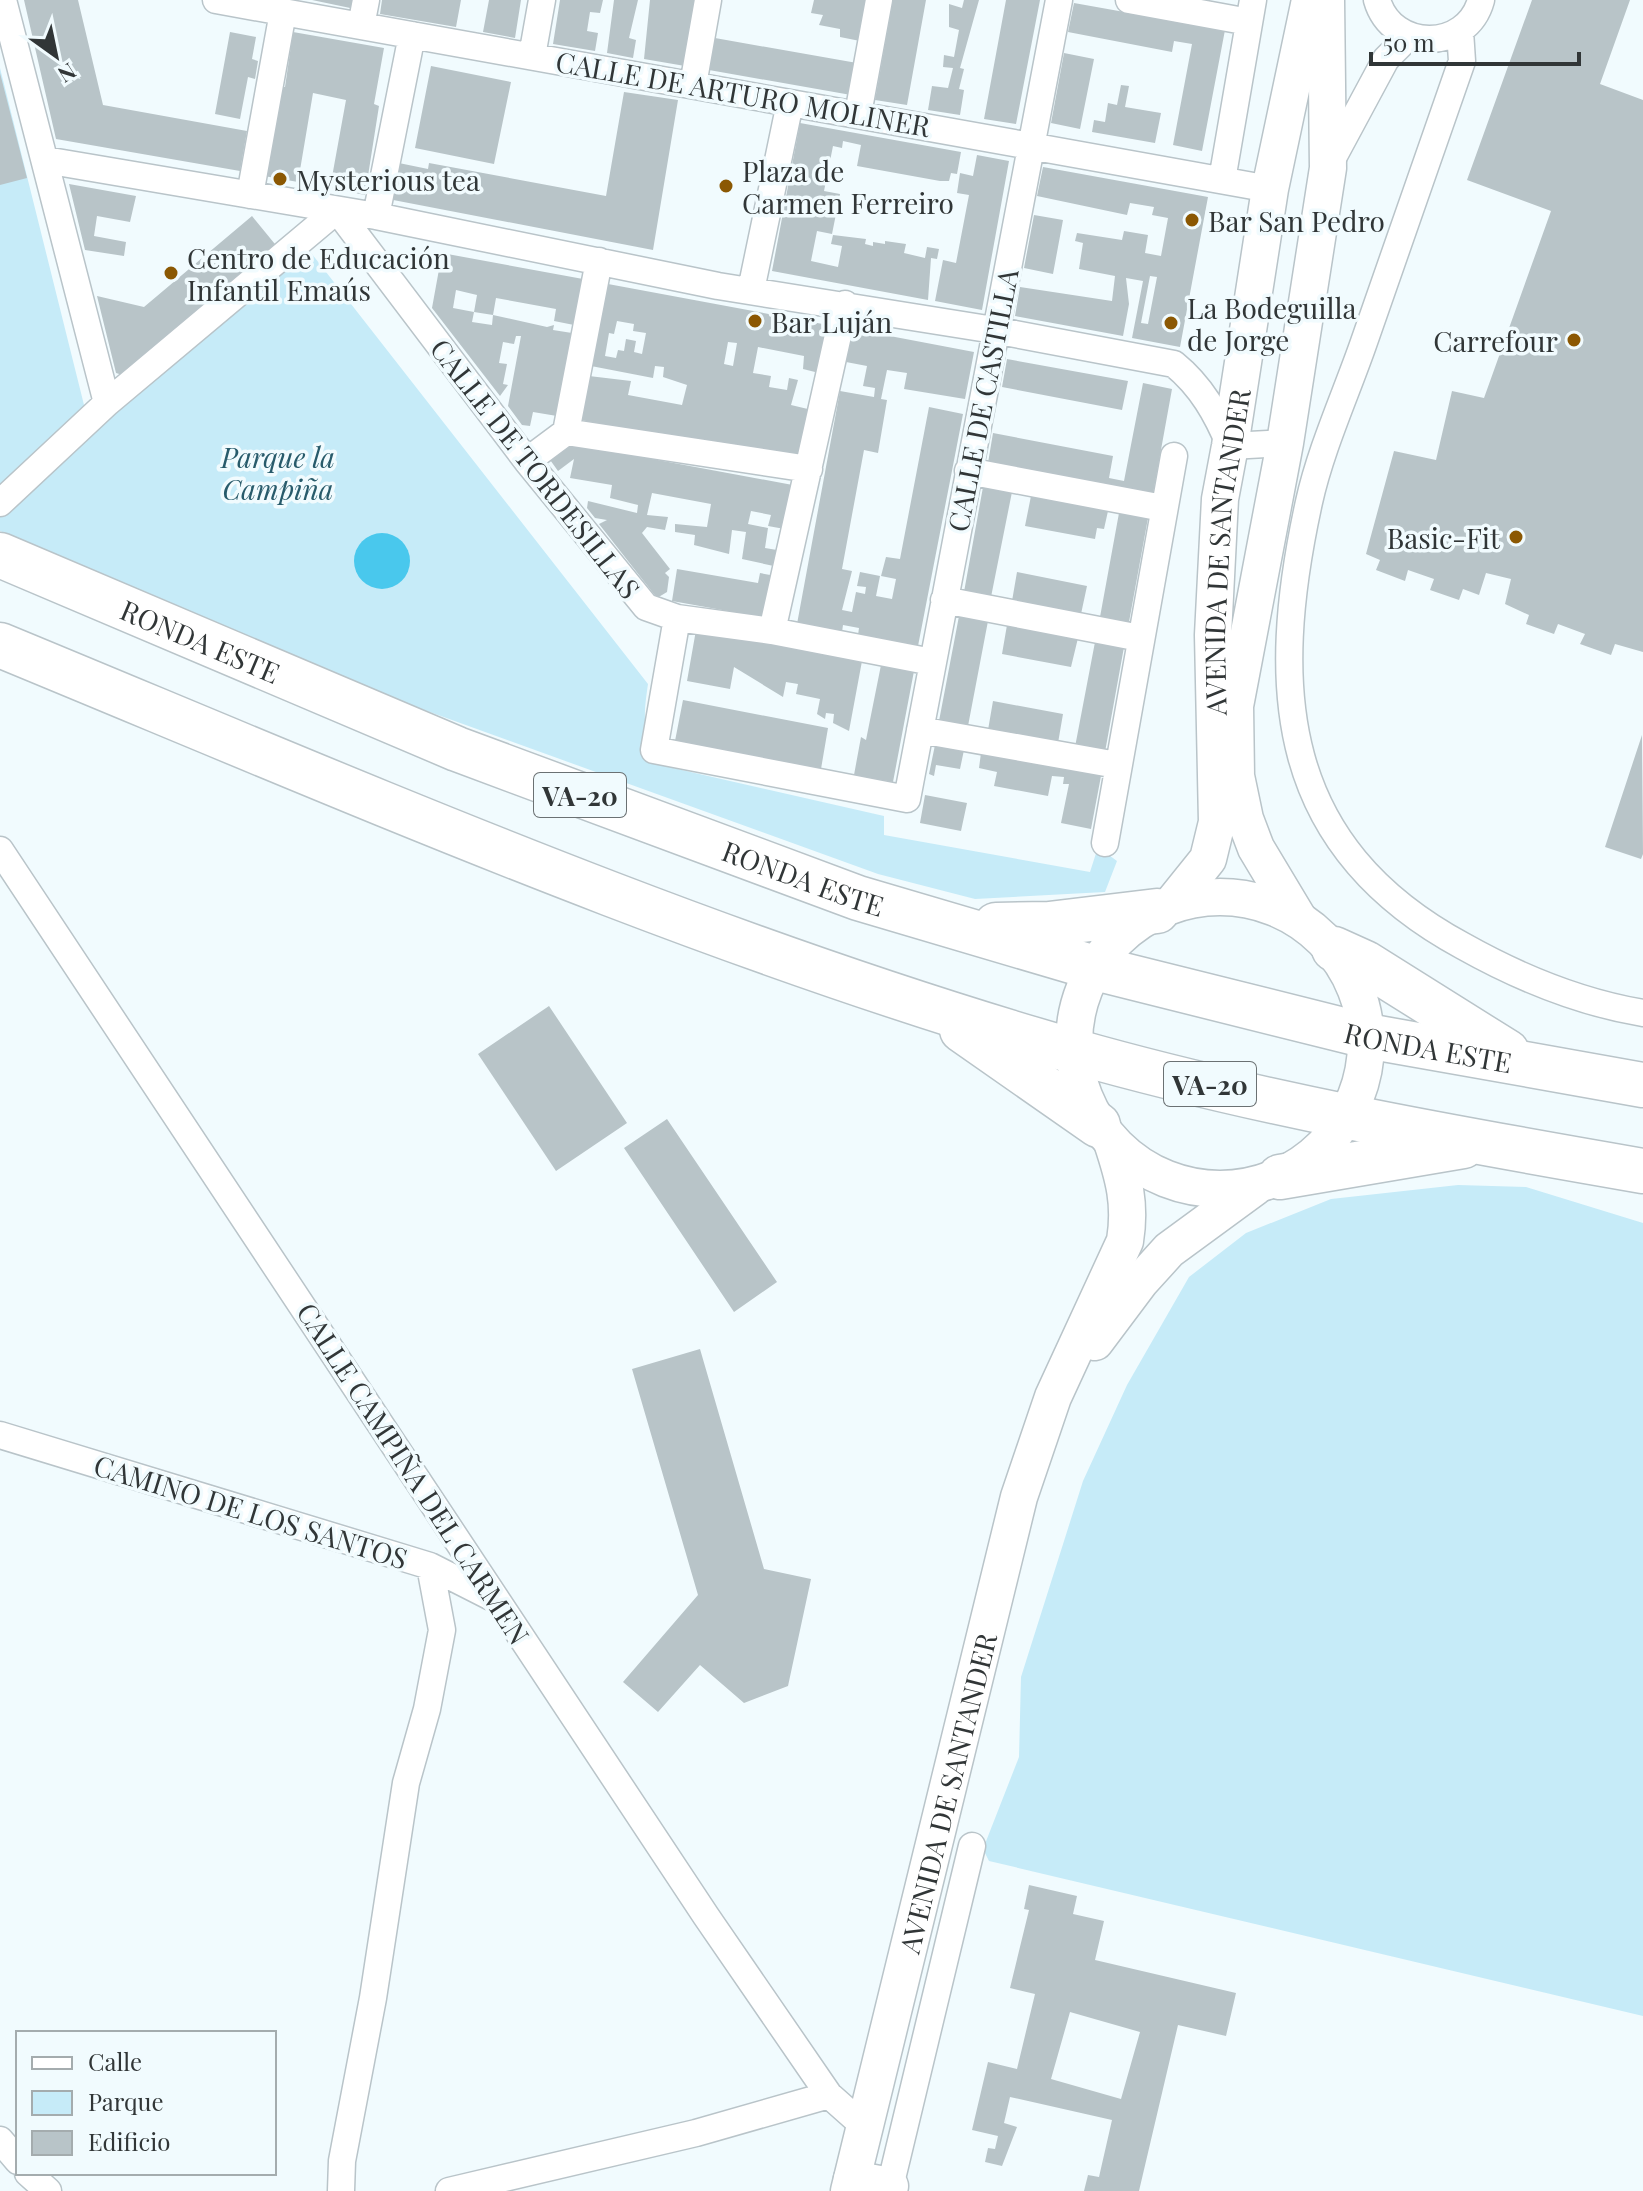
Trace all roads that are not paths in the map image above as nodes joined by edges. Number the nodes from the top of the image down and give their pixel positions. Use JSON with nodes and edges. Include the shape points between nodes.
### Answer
{"nodes":[{"id":1,"x":3,"y":0,"type":"edge"},
{"id":2,"x":542,"y":0,"type":"edge"},
{"id":3,"x":708,"y":0,"type":"edge"},
{"id":4,"x":879,"y":0,"type":"edge"},
{"id":5,"x":1059,"y":0,"type":"edge"},
{"id":6,"x":1129,"y":0,"type":"edge"},
{"id":7,"x":1310,"y":0,"type":"edge"},
{"id":8,"x":1326,"y":0,"type":"edge"},
{"id":9,"x":1377,"y":0,"type":"edge"},
{"id":10,"x":1481,"y":0,"type":"edge"},
{"id":11,"x":225,"y":1,"type":"edge"},
{"id":12,"x":1251,"y":11,"type":"edge"},
{"id":13,"x":283,"y":12,"type":"junction"},
{"id":14,"x":364,"y":13,"type":"edge"},
{"id":15,"x":1460,"y":31,"type":"junction"},
{"id":16,"x":412,"y":35,"type":"junction"},
{"id":17,"x":1409,"y":36,"type":"junction"},
{"id":18,"x":532,"y":56,"type":"junction"},
{"id":19,"x":693,"y":85,"type":"junction"},
{"id":20,"x":790,"y":103,"type":"junction"},
{"id":21,"x":858,"y":114,"type":"junction"},
{"id":22,"x":1032,"y":145,"type":"junction"},
{"id":23,"x":45,"y":160,"type":"junction"},
{"id":24,"x":1328,"y":168,"type":"junction"},
{"id":25,"x":1222,"y":180,"type":"junction"},
{"id":26,"x":1270,"y":189,"type":"junction"},
{"id":27,"x":250,"y":195,"type":"junction"},
{"id":28,"x":337,"y":210,"type":"junction"},
{"id":29,"x":376,"y":216,"type":"junction"},
{"id":30,"x":599,"y":261,"type":"junction"},
{"id":31,"x":751,"y":290,"type":"junction"},
{"id":32,"x":845,"y":304,"type":"junction"},
{"id":33,"x":994,"y":330,"type":"junction"},
{"id":34,"x":107,"y":403,"type":"junction"},
{"id":35,"x":566,"y":432,"type":"junction"},
{"id":36,"x":1285,"y":443,"type":"junction"},
{"id":37,"x":1230,"y":446,"type":"junction"},
{"id":38,"x":1174,"y":456,"type":"dead end"},
{"id":39,"x":527,"y":461,"type":"junction"},
{"id":40,"x":809,"y":469,"type":"junction"},
{"id":41,"x":968,"y":471,"type":"junction"},
{"id":42,"x":0,"y":503,"type":"edge"},
{"id":43,"x":1163,"y":508,"type":"junction"},
{"id":44,"x":0,"y":555,"type":"edge"},
{"id":45,"x":944,"y":600,"type":"junction"},
{"id":46,"x":677,"y":618,"type":"junction"},
{"id":47,"x":772,"y":631,"type":"junction"},
{"id":48,"x":1140,"y":638,"type":"junction"},
{"id":49,"x":0,"y":645,"type":"edge"},
{"id":50,"x":932,"y":662,"type":"junction"},
{"id":51,"x":920,"y":730,"type":"junction"},
{"id":52,"x":1117,"y":765,"type":"junction"},
{"id":53,"x":1105,"y":843,"type":"dead end"},
{"id":54,"x":0,"y":850,"type":"edge"},
{"id":55,"x":1164,"y":908,"type":"junction"},
{"id":56,"x":1298,"y":918,"type":"junction"},
{"id":57,"x":959,"y":926,"type":"junction"},
{"id":58,"x":1334,"y":949,"type":"junction"},
{"id":59,"x":1095,"y":968,"type":"junction"},
{"id":60,"x":927,"y":1006,"type":"junction"},
{"id":61,"x":1643,"y":1013,"type":"edge"},
{"id":62,"x":1367,"y":1036,"type":"junction"},
{"id":63,"x":1074,"y":1051,"type":"junction"},
{"id":64,"x":1526,"y":1064,"type":"junction"},
{"id":65,"x":1643,"y":1085,"type":"edge"},
{"id":66,"x":1348,"y":1115,"type":"junction"},
{"id":67,"x":1105,"y":1134,"type":"junction"},
{"id":68,"x":1478,"y":1143,"type":"junction"},
{"id":69,"x":1634,"y":1171,"type":"edge"},
{"id":70,"x":1270,"y":1180,"type":"junction"},
{"id":71,"x":1053,"y":1397,"type":"junction"},
{"id":72,"x":0,"y":1435,"type":"edge"},
{"id":73,"x":430,"y":1566,"type":"junction"},
{"id":74,"x":498,"y":1600,"type":"junction"},
{"id":75,"x":972,"y":1846,"type":"dead end"},
{"id":76,"x":829,"y":2095,"type":"junction"},
{"id":77,"x":865,"y":2127,"type":"junction"},
{"id":78,"x":0,"y":2140,"type":"edge"},
{"id":79,"x":16,"y":2159,"type":"edge"},
{"id":80,"x":30,"y":2175,"type":"edge"},
{"id":81,"x":851,"y":2185,"type":"edge"},
{"id":82,"x":889,"y":2189,"type":"edge"},
{"id":83,"x":48,"y":2191,"type":"edge"},
{"id":84,"x":341,"y":2191,"type":"edge"},
{"id":85,"x":449,"y":2191,"type":"edge"}],
"edges":[{"from":1,"to":23,"type":"street"},
{"from":2,"to":18,"type":"street"},
{"from":3,"to":19,"type":"street"},
{"from":4,"to":21,"type":"street"},
{"from":5,"to":22,"type":"street","name":"CALLE DE CASTILLA"},
{"from":6,"to":12,"type":"street"},
{"from":7,"to":26,"type":"main road","name":"AVENIDA DE SANTANDER"},
{"from":8,"to":24,"type":"main road","name":"AVENIDA DE SANTANDER"},
{"from":9,"to":17,"type":"street","via":[[1391,24]]},
{"from":10,"to":15,"type":"street"},
{"from":11,"to":13,"type":"street","name":"CALLE DE ARTURO MOLINER"},
{"from":12,"to":25,"type":"street"},
{"from":13,"to":14,"type":"street","name":"CALLE DE ARTURO MOLINER"},
{"from":13,"to":27,"type":"street"},
{"from":14,"to":16,"type":"street","name":"CALLE DE ARTURO MOLINER"},
{"from":15,"to":17,"type":"street","via":[[1431,40]]},
{"from":15,"to":61,"type":"street","via":[[1462,61],[1309,499],[1288,622],[1293,732],[1335,837],[1384,893],[1437,933],[1505,969],[1592,1005]]},
{"from":16,"to":18,"type":"street","name":"CALLE DE ARTURO MOLINER"},
{"from":16,"to":29,"type":"street"},
{"from":17,"to":24,"type":"street","name":"AVENIDA DE SANTANDER","via":[[1386,59]]},
{"from":18,"to":19,"type":"street","name":"CALLE DE ARTURO MOLINER"},
{"from":19,"to":20,"type":"street","name":"CALLE DE ARTURO MOLINER"},
{"from":20,"to":21,"type":"street","name":"CALLE DE ARTURO MOLINER"},
{"from":20,"to":31,"type":"street"},
{"from":21,"to":22,"type":"street","name":"CALLE DE ARTURO MOLINER"},
{"from":22,"to":25,"type":"street","name":"CALLE DE ARTURO MOLINER"},
{"from":22,"to":33,"type":"street","name":"CALLE DE CASTILLA"},
{"from":23,"to":27,"type":"street"},
{"from":23,"to":34,"type":"street"},
{"from":24,"to":36,"type":"main road","name":"AVENIDA DE SANTANDER"},
{"from":25,"to":26,"type":"street","name":"CALLE DE ARTURO MOLINER"},
{"from":26,"to":37,"type":"main road","name":"AVENIDA DE SANTANDER"},
{"from":27,"to":28,"type":"street"},
{"from":28,"to":29,"type":"street"},
{"from":28,"to":34,"type":"street"},
{"from":28,"to":39,"type":"street","name":"CALLE DE TORDESILLAS"},
{"from":29,"to":30,"type":"street"},
{"from":30,"to":31,"type":"street"},
{"from":30,"to":35,"type":"street"},
{"from":31,"to":32,"type":"street"},
{"from":32,"to":33,"type":"street"},
{"from":32,"to":40,"type":"street"},
{"from":33,"to":37,"type":"street","via":[[1174,364],[1217,413]]},
{"from":33,"to":41,"type":"street","name":"CALLE DE CASTILLA"},
{"from":34,"to":42,"type":"street"},
{"from":35,"to":39,"type":"street"},
{"from":35,"to":40,"type":"street"},
{"from":36,"to":37,"type":"street"},
{"from":36,"to":56,"type":"main road","name":"AVENIDA DE SANTANDER","via":[[1235,706],[1235,762],[1256,848]]},
{"from":37,"to":55,"type":"main road","name":"AVENIDA DE SANTANDER","via":[[1220,499],[1213,635],[1217,822],[1208,859]]},
{"from":38,"to":43,"type":"street"},
{"from":39,"to":46,"type":"street","name":"CALLE DE TORDESILLAS","via":[[646,607]]},
{"from":40,"to":47,"type":"street"},
{"from":41,"to":43,"type":"street"},
{"from":41,"to":45,"type":"street","name":"CALLE DE CASTILLA"},
{"from":43,"to":48,"type":"street"},
{"from":44,"to":57,"type":"highway","name":"RONDA ESTE","number":"VA-20","via":[[457,749],[858,898]]},
{"from":45,"to":48,"type":"street"},
{"from":45,"to":50,"type":"street","name":"CALLE DE CASTILLA"},
{"from":46,"to":47,"type":"street","name":"CALLE DE TORDESILLAS"},
{"from":46,"to":51,"type":"street","name":"CALLE DE CASTILLA","via":[[654,750],[907,799]]},
{"from":47,"to":50,"type":"street","name":"CALLE DE TORDESILLAS"},
{"from":48,"to":52,"type":"street"},
{"from":49,"to":60,"type":"highway","number":"VA-20","via":[[560,877],[712,935]]},
{"from":50,"to":51,"type":"street","name":"CALLE DE CASTILLA"},
{"from":51,"to":52,"type":"street"},
{"from":52,"to":53,"type":"street"},
{"from":54,"to":74,"type":"street","name":"CALLE CAMPIÑA DEL CARMEN"},
{"from":55,"to":56,"type":"main road","via":[[1214,896],[1242,898]]},
{"from":55,"to":57,"type":"highway","via":[[1049,924]]},
{"from":55,"to":59,"type":"main road","name":"AVENIDA DE SANTANDER","via":[[1114,942]]},
{"from":56,"to":58,"type":"main road","name":"AVENIDA DE SANTANDER"},
{"from":57,"to":59,"type":"highway","name":"RONDA ESTE","number":"VA-20"},
{"from":58,"to":62,"type":"main road","name":"AVENIDA DE SANTANDER","via":[[1357,990]]},
{"from":58,"to":64,"type":"highway"},
{"from":59,"to":62,"type":"highway","name":"RONDA ESTE","number":"VA-20"},
{"from":59,"to":63,"type":"main road","name":"AVENIDA DE SANTANDER","via":[[1077,1011]]},
{"from":60,"to":63,"type":"highway","number":"VA-20"},
{"from":60,"to":67,"type":"highway"},
{"from":62,"to":64,"type":"highway","name":"RONDA ESTE","number":"VA-20"},
{"from":62,"to":66,"type":"main road","name":"AVENIDA DE SANTANDER","via":[[1363,1077]]},
{"from":63,"to":66,"type":"highway","number":"VA-20"},
{"from":63,"to":67,"type":"main road","name":"AVENIDA DE SANTANDER","via":[[1080,1086]]},
{"from":64,"to":65,"type":"highway","name":"RONDA ESTE","number":"VA-20"},
{"from":66,"to":68,"type":"highway","number":"VA-20"},
{"from":66,"to":70,"type":"main road","name":"AVENIDA DE SANTANDER","via":[[1322,1148]]},
{"from":67,"to":70,"type":"main road","via":[[1158,1176],[1194,1187],[1220,1190]]},
{"from":67,"to":71,"type":"main road","name":"AVENIDA DE SANTANDER","via":[[1127,1187],[1125,1241]]},
{"from":68,"to":69,"type":"highway","number":"VA-20"},
{"from":68,"to":70,"type":"highway"},
{"from":70,"to":71,"type":"main road","name":"AVENIDA DE SANTANDER","via":[[1169,1250]]},
{"from":71,"to":77,"type":"main road","name":"AVENIDA DE SANTANDER","via":[[1019,1497]]},
{"from":72,"to":73,"type":"street","name":"CAMINO DE LOS SANTOS"},
{"from":73,"to":74,"type":"street","name":"CAMINO DE LOS SANTOS"},
{"from":73,"to":84,"type":"street","name":"CALLE CAMPIÑA DEL CARMEN","via":[[442,1630],[406,1783]]},
{"from":74,"to":76,"type":"street","name":"CALLE CAMPIÑA DEL CARMEN"},
{"from":75,"to":82,"type":"street","name":"AVENIDA DE SANTANDER"},
{"from":76,"to":77,"type":"street","name":"CALLE CAMPIÑA DEL CARMEN"},
{"from":76,"to":85,"type":"street","via":[[696,2133]]},
{"from":77,"to":81,"type":"main road","name":"AVENIDA DE SANTANDER"},
{"from":78,"to":79,"type":"street"},
{"from":80,"to":83,"type":"street"},
{"from":81,"to":82,"type":"main road"}]}
